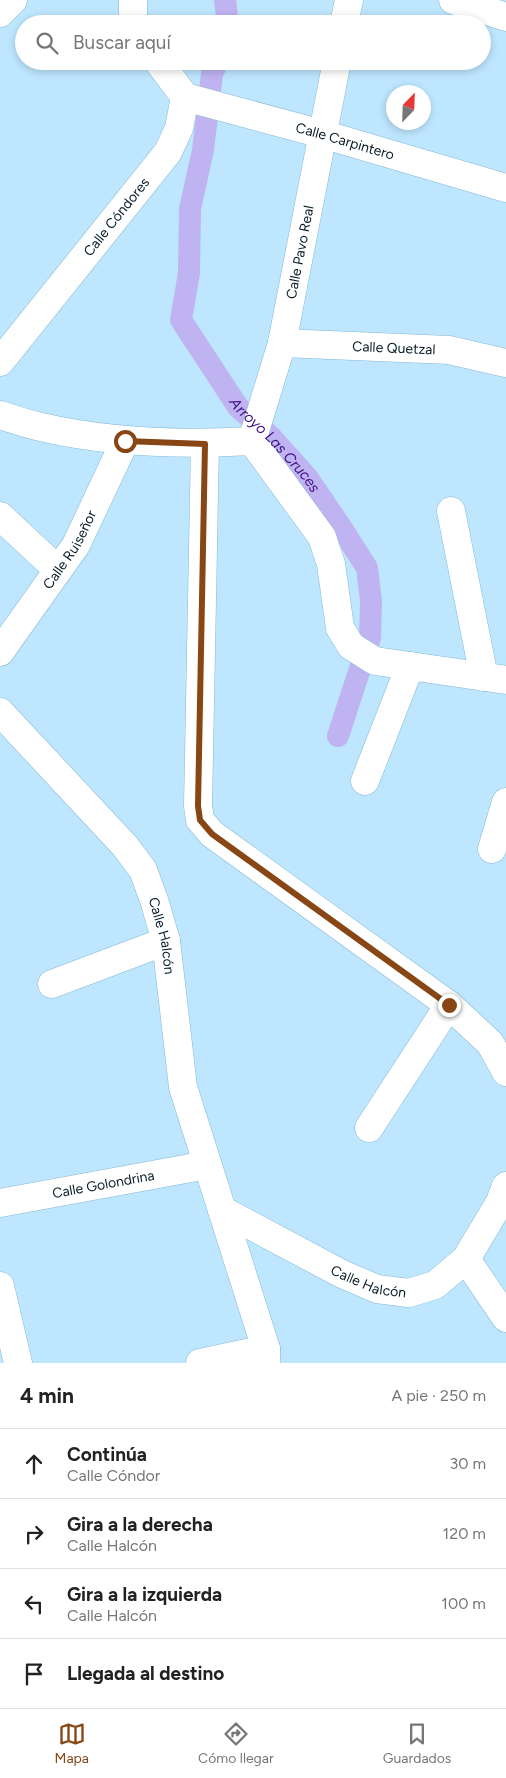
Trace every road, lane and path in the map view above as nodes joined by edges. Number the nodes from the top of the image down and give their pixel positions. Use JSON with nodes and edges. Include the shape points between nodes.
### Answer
{"nodes":[{"id":1,"x":14,"y":0,"type":"edge"},
{"id":2,"x":132,"y":0,"type":"edge"},
{"id":3,"x":349,"y":0,"type":"edge"},
{"id":4,"x":453,"y":0,"type":"edge"},
{"id":5,"x":0,"y":13,"type":"edge"},
{"id":6,"x":133,"y":15,"type":"edge"},
{"id":7,"x":346,"y":15,"type":"edge"},
{"id":8,"x":506,"y":17,"type":"edge"},
{"id":9,"x":165,"y":70,"type":"edge"},
{"id":10,"x":335,"y":70,"type":"edge"},
{"id":11,"x":185,"y":97,"type":"junction"},
{"id":12,"x":322,"y":134,"type":"junction"},
{"id":13,"x":506,"y":188,"type":"edge"},
{"id":14,"x":282,"y":343,"type":"junction"},
{"id":15,"x":0,"y":362,"type":"edge"},
{"id":16,"x":506,"y":363,"type":"edge"},
{"id":17,"x":0,"y":415,"type":"edge"},
{"id":18,"x":253,"y":436,"type":"junction"},
{"id":19,"x":125,"y":441,"type":"junction"},
{"id":20,"x":205,"y":444,"type":"junction"},
{"id":21,"x":451,"y":511,"type":"dead end"},
{"id":22,"x":0,"y":516,"type":"edge"},
{"id":23,"x":58,"y":570,"type":"junction"},
{"id":24,"x":0,"y":652,"type":"edge"},
{"id":25,"x":410,"y":666,"type":"junction"},
{"id":26,"x":495,"y":679,"type":"edge"},
{"id":27,"x":0,"y":712,"type":"edge"},
{"id":28,"x":365,"y":781,"type":"dead end"},
{"id":29,"x":506,"y":802,"type":"edge"},
{"id":30,"x":492,"y":849,"type":"dead end"},
{"id":31,"x":166,"y":941,"type":"junction"},
{"id":32,"x":52,"y":984,"type":"dead end"},
{"id":33,"x":449,"y":1005,"type":"junction"},
{"id":34,"x":506,"y":1072,"type":"edge"},
{"id":35,"x":369,"y":1128,"type":"dead end"},
{"id":36,"x":208,"y":1165,"type":"junction"},
{"id":37,"x":506,"y":1186,"type":"edge"},
{"id":38,"x":0,"y":1203,"type":"edge"},
{"id":39,"x":222,"y":1210,"type":"junction"},
{"id":40,"x":466,"y":1259,"type":"junction"},
{"id":41,"x":0,"y":1286,"type":"edge"},
{"id":42,"x":506,"y":1318,"type":"edge"},
{"id":43,"x":266,"y":1356,"type":"edge"},
{"id":44,"x":18,"y":1363,"type":"edge"},
{"id":45,"x":200,"y":1363,"type":"edge"}],
"edges":[{"from":1,"to":5,"type":"street"},
{"from":2,"to":6,"type":"street"},
{"from":3,"to":7,"type":"street"},
{"from":4,"to":8,"type":"street"},
{"from":9,"to":11,"type":"street"},
{"from":10,"to":12,"type":"street","name":"Calle Pavo Real"},
{"from":11,"to":12,"type":"street","name":"Calle Carpintero"},
{"from":11,"to":15,"type":"street","name":"Calle Cóndores","via":[[179,128],[168,152]]},
{"from":12,"to":13,"type":"street","name":"Calle Carpintero"},
{"from":12,"to":14,"type":"street","name":"Calle Pavo Real"},
{"from":14,"to":16,"type":"street","name":"Calle Quetzal","via":[[450,350]]},
{"from":14,"to":18,"type":"street","name":"Calle Pavo Real"},
{"from":17,"to":19,"type":"street","via":[[40,427]]},
{"from":18,"to":20,"type":"street"},
{"from":18,"to":25,"type":"street","via":[[322,537],[331,564],[340,628],[351,646],[375,661]]},
{"from":19,"to":20,"type":"street"},
{"from":19,"to":23,"type":"street","name":"Calle Ruiseñor","via":[[76,545]]},
{"from":20,"to":33,"type":"street","via":[[200,820],[212,834]]},
{"from":21,"to":26,"type":"street"},
{"from":22,"to":23,"type":"street"},
{"from":23,"to":24,"type":"street","name":"Calle Ruiseñor"},
{"from":25,"to":26,"type":"street"},
{"from":25,"to":28,"type":"street"},
{"from":27,"to":31,"type":"street","name":"Calle Halcón","via":[[125,846],[143,870]]},
{"from":29,"to":30,"type":"street"},
{"from":31,"to":32,"type":"street"},
{"from":31,"to":36,"type":"street","name":"Calle Halcón","via":[[183,1087]]},
{"from":33,"to":34,"type":"street","via":[[490,1043]]},
{"from":33,"to":35,"type":"street"},
{"from":36,"to":38,"type":"street","name":"Calle Golondrina"},
{"from":36,"to":39,"type":"street","name":"Calle Halcón"},
{"from":37,"to":40,"type":"street","name":"Calle Halcón"},
{"from":39,"to":40,"type":"street","name":"Calle Halcón","via":[[342,1274],[377,1289],[409,1293],[435,1285]]},
{"from":39,"to":43,"type":"street","name":"Calle Halcón"},
{"from":40,"to":42,"type":"street"},
{"from":41,"to":44,"type":"street"},
{"from":43,"to":45,"type":"street"}]}
